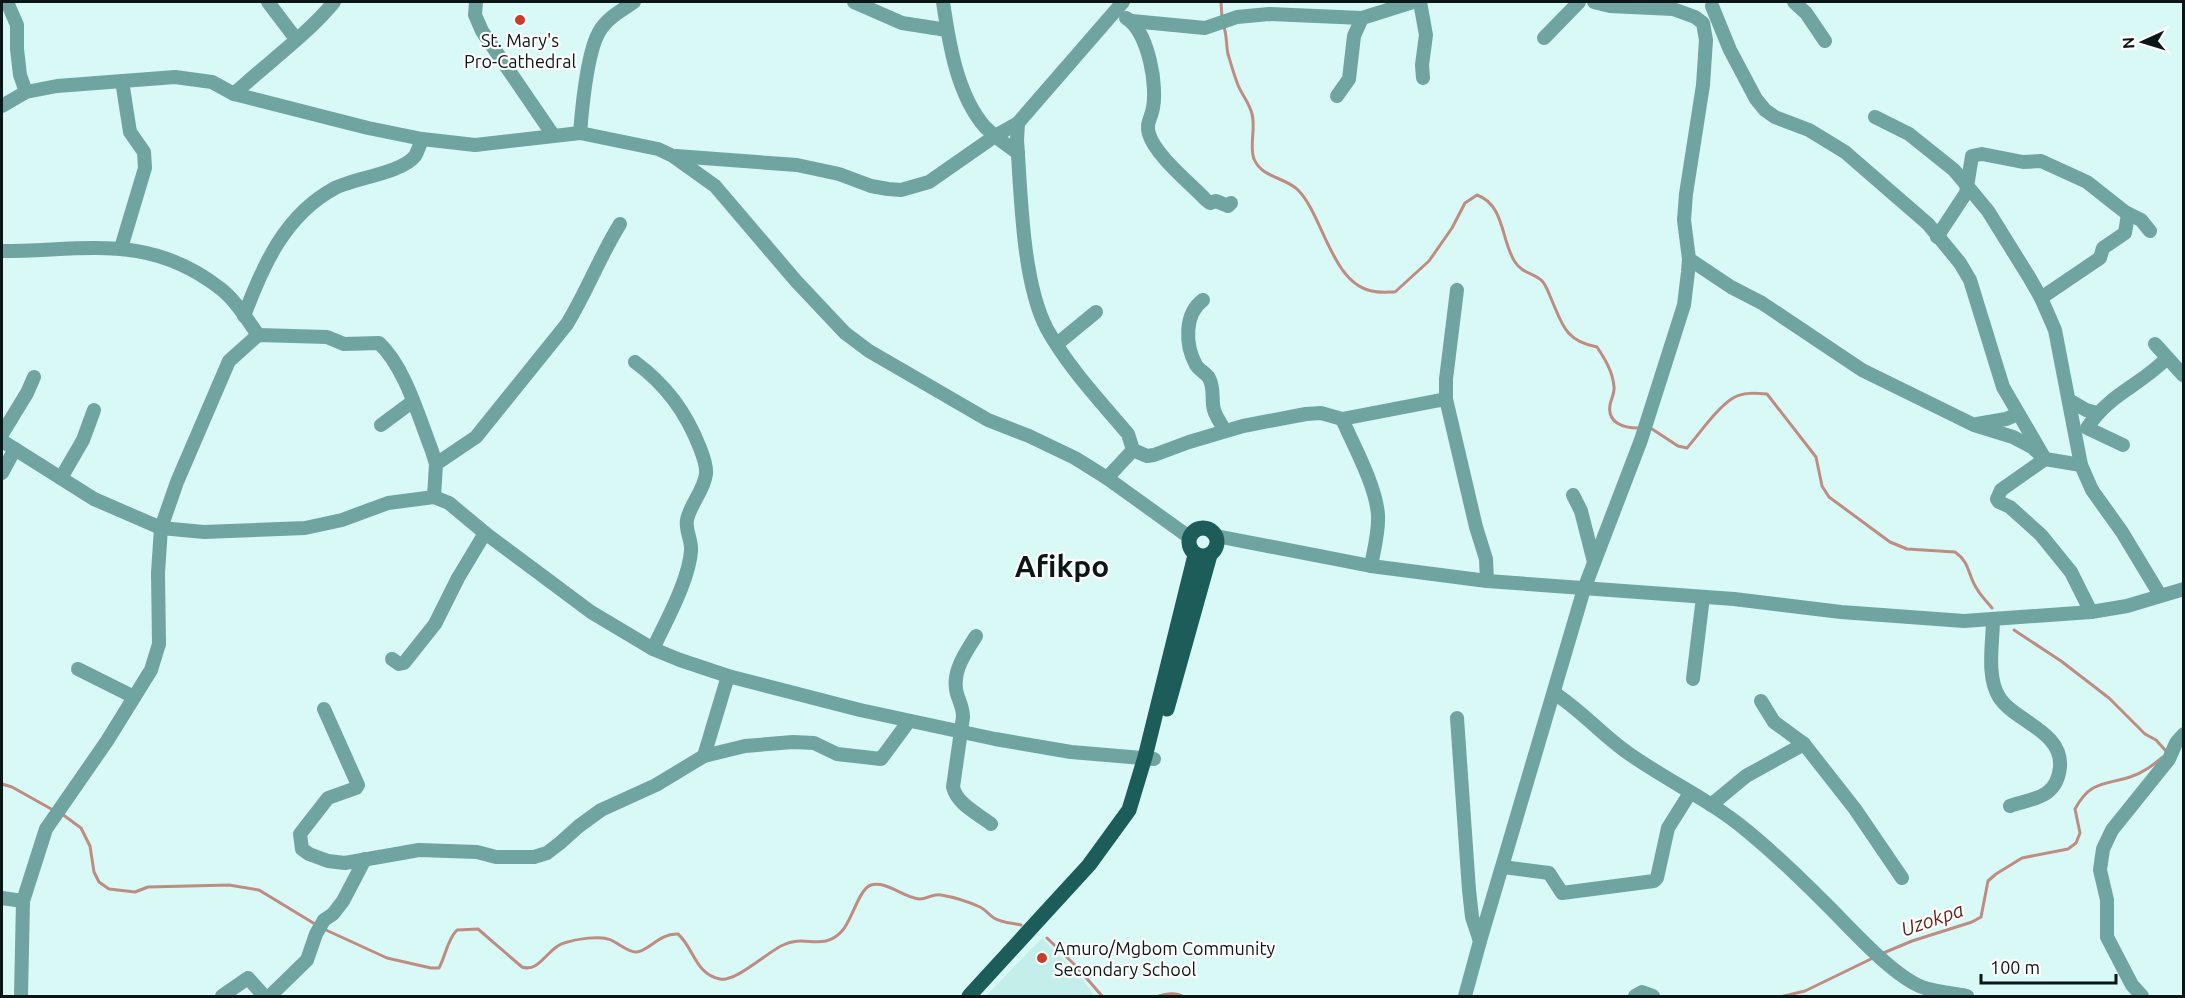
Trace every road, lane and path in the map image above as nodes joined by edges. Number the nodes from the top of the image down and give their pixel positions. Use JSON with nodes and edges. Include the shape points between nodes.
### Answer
{"nodes":[{"id":1,"x":7,"y":2,"type":"edge"},
{"id":2,"x":268,"y":2,"type":"edge"},
{"id":3,"x":334,"y":2,"type":"edge"},
{"id":4,"x":476,"y":2,"type":"edge"},
{"id":5,"x":634,"y":2,"type":"edge"},
{"id":6,"x":854,"y":2,"type":"edge"},
{"id":7,"x":943,"y":2,"type":"edge"},
{"id":8,"x":1123,"y":2,"type":"edge"},
{"id":9,"x":1413,"y":2,"type":"edge"},
{"id":10,"x":1420,"y":2,"type":"edge"},
{"id":11,"x":1579,"y":2,"type":"edge"},
{"id":12,"x":1594,"y":2,"type":"edge"},
{"id":13,"x":1794,"y":2,"type":"edge"},
{"id":14,"x":1713,"y":4,"type":"edge"},
{"id":15,"x":1113,"y":14,"type":"junction"},
{"id":16,"x":1362,"y":18,"type":"junction"},
{"id":17,"x":1132,"y":21,"type":"junction"},
{"id":18,"x":1703,"y":23,"type":"junction"},
{"id":19,"x":947,"y":30,"type":"junction"},
{"id":20,"x":1544,"y":38,"type":"dead end"},
{"id":21,"x":296,"y":39,"type":"junction"},
{"id":22,"x":1825,"y":41,"type":"dead end"},
{"id":23,"x":1423,"y":78,"type":"dead end"},
{"id":24,"x":122,"y":81,"type":"junction"},
{"id":25,"x":26,"y":92,"type":"junction"},
{"id":26,"x":234,"y":94,"type":"junction"},
{"id":27,"x":1337,"y":96,"type":"dead end"},
{"id":28,"x":2,"y":106,"type":"edge"},
{"id":29,"x":1875,"y":117,"type":"dead end"},
{"id":30,"x":1018,"y":123,"type":"junction"},
{"id":31,"x":580,"y":132,"type":"junction"},
{"id":32,"x":553,"y":135,"type":"junction"},
{"id":33,"x":995,"y":136,"type":"junction"},
{"id":34,"x":422,"y":139,"type":"junction"},
{"id":35,"x":1018,"y":153,"type":"junction"},
{"id":36,"x":673,"y":156,"type":"junction"},
{"id":37,"x":714,"y":159,"type":"junction"},
{"id":38,"x":712,"y":183,"type":"junction"},
{"id":39,"x":1966,"y":185,"type":"junction"},
{"id":40,"x":1232,"y":203,"type":"dead end"},
{"id":41,"x":2128,"y":214,"type":"junction"},
{"id":42,"x":620,"y":224,"type":"dead end"},
{"id":43,"x":2150,"y":231,"type":"dead end"},
{"id":44,"x":1937,"y":237,"type":"junction"},
{"id":45,"x":122,"y":248,"type":"junction"},
{"id":46,"x":2,"y":251,"type":"edge"},
{"id":47,"x":1689,"y":260,"type":"junction"},
{"id":48,"x":1457,"y":290,"type":"dead end"},
{"id":49,"x":2041,"y":298,"type":"junction"},
{"id":50,"x":1203,"y":300,"type":"dead end"},
{"id":51,"x":1096,"y":312,"type":"dead end"},
{"id":52,"x":244,"y":316,"type":"junction"},
{"id":53,"x":258,"y":335,"type":"junction"},
{"id":54,"x":1058,"y":344,"type":"junction"},
{"id":55,"x":2155,"y":344,"type":"dead end"},
{"id":56,"x":2167,"y":358,"type":"junction"},
{"id":57,"x":635,"y":362,"type":"dead end"},
{"id":58,"x":2183,"y":375,"type":"edge"},
{"id":59,"x":34,"y":377,"type":"dead end"},
{"id":60,"x":1446,"y":399,"type":"junction"},
{"id":61,"x":2069,"y":400,"type":"junction"},
{"id":62,"x":412,"y":402,"type":"junction"},
{"id":63,"x":94,"y":410,"type":"dead end"},
{"id":64,"x":2097,"y":413,"type":"junction"},
{"id":65,"x":2018,"y":414,"type":"junction"},
{"id":66,"x":1342,"y":419,"type":"junction"},
{"id":67,"x":381,"y":425,"type":"dead end"},
{"id":68,"x":1974,"y":425,"type":"junction"},
{"id":69,"x":2081,"y":428,"type":"junction"},
{"id":70,"x":1225,"y":431,"type":"junction"},
{"id":71,"x":2,"y":434,"type":"edge"},
{"id":72,"x":2,"y":441,"type":"edge"},
{"id":73,"x":2123,"y":445,"type":"dead end"},
{"id":74,"x":15,"y":449,"type":"junction"},
{"id":75,"x":1133,"y":450,"type":"junction"},
{"id":76,"x":2045,"y":459,"type":"junction"},
{"id":77,"x":436,"y":464,"type":"junction"},
{"id":78,"x":2080,"y":465,"type":"junction"},
{"id":79,"x":2,"y":473,"type":"edge"},
{"id":80,"x":61,"y":478,"type":"junction"},
{"id":81,"x":1107,"y":478,"type":"junction"},
{"id":82,"x":1573,"y":495,"type":"dead end"},
{"id":83,"x":434,"y":497,"type":"junction"},
{"id":84,"x":161,"y":528,"type":"junction"},
{"id":85,"x":485,"y":533,"type":"junction"},
{"id":86,"x":1216,"y":536,"type":"junction"},
{"id":87,"x":1189,"y":537,"type":"junction"},
{"id":88,"x":1203,"y":555,"type":"junction"},
{"id":89,"x":1594,"y":562,"type":"junction"},
{"id":90,"x":1371,"y":566,"type":"junction"},
{"id":91,"x":1487,"y":581,"type":"junction"},
{"id":92,"x":1584,"y":589,"type":"junction"},
{"id":93,"x":2184,"y":589,"type":"edge"},
{"id":94,"x":2160,"y":595,"type":"junction"},
{"id":95,"x":1703,"y":597,"type":"junction"},
{"id":96,"x":2091,"y":612,"type":"junction"},
{"id":97,"x":1993,"y":619,"type":"junction"},
{"id":98,"x":976,"y":636,"type":"dead end"},
{"id":99,"x":653,"y":649,"type":"junction"},
{"id":100,"x":392,"y":659,"type":"dead end"},
{"id":101,"x":78,"y":669,"type":"dead end"},
{"id":102,"x":728,"y":676,"type":"junction"},
{"id":103,"x":1693,"y":679,"type":"dead end"},
{"id":104,"x":1554,"y":693,"type":"junction"},
{"id":105,"x":134,"y":697,"type":"junction"},
{"id":106,"x":1761,"y":700,"type":"dead end"},
{"id":107,"x":324,"y":708,"type":"dead end"},
{"id":108,"x":1457,"y":718,"type":"dead end"},
{"id":109,"x":909,"y":721,"type":"junction"},
{"id":110,"x":961,"y":732,"type":"junction"},
{"id":111,"x":2184,"y":734,"type":"edge"},
{"id":112,"x":1803,"y":744,"type":"junction"},
{"id":113,"x":704,"y":756,"type":"junction"},
{"id":114,"x":1150,"y":758,"type":"junction"},
{"id":115,"x":1690,"y":793,"type":"junction"},
{"id":116,"x":1711,"y":805,"type":"junction"},
{"id":117,"x":2010,"y":806,"type":"dead end"},
{"id":118,"x":991,"y":824,"type":"dead end"},
{"id":119,"x":365,"y":859,"type":"junction"},
{"id":120,"x":1503,"y":867,"type":"junction"},
{"id":121,"x":1902,"y":878,"type":"dead end"},
{"id":122,"x":2,"y":898,"type":"edge"},
{"id":123,"x":22,"y":901,"type":"junction"},
{"id":124,"x":1480,"y":941,"type":"junction"},
{"id":125,"x":21,"y":996,"type":"edge"},
{"id":126,"x":222,"y":996,"type":"edge"},
{"id":127,"x":264,"y":996,"type":"edge"},
{"id":128,"x":270,"y":996,"type":"edge"},
{"id":129,"x":969,"y":996,"type":"edge"},
{"id":130,"x":982,"y":996,"type":"edge"},
{"id":131,"x":1466,"y":996,"type":"edge"},
{"id":132,"x":1635,"y":996,"type":"edge"},
{"id":133,"x":1653,"y":996,"type":"edge"},
{"id":134,"x":1962,"y":996,"type":"edge"},
{"id":135,"x":2142,"y":996,"type":"edge"}],
"edges":[{"from":1,"to":25,"type":"street","via":[[17,25],[20,75]]},
{"from":2,"to":21,"type":"street"},
{"from":3,"to":21,"type":"street"},
{"from":4,"to":32,"type":"street","via":[[475,15],[482,31]]},
{"from":5,"to":31,"type":"street","via":[[608,20],[599,32],[582,103]]},
{"from":6,"to":19,"type":"street","via":[[902,23]]},
{"from":7,"to":19,"type":"street"},
{"from":8,"to":15,"type":"street"},
{"from":9,"to":16,"type":"street"},
{"from":10,"to":23,"type":"street","via":[[1426,35]]},
{"from":11,"to":20,"type":"street"},
{"from":12,"to":18,"type":"street","via":[[1673,9]]},
{"from":13,"to":22,"type":"street"},
{"from":14,"to":18,"type":"street"},
{"from":14,"to":44,"type":"street","via":[[1730,50],[1765,110],[1845,152],[1907,204]]},
{"from":15,"to":17,"type":"street"},
{"from":15,"to":30,"type":"street"},
{"from":16,"to":17,"type":"street","via":[[1269,14],[1205,28]]},
{"from":16,"to":27,"type":"street","via":[[1354,36],[1349,79]]},
{"from":17,"to":40,"type":"street","via":[[1149,56],[1155,80],[1147,126],[1149,136],[1172,167],[1206,200],[1228,206]]},
{"from":18,"to":47,"type":"street","via":[[1703,85],[1684,219]]},
{"from":19,"to":33,"type":"street","via":[[958,76],[978,118]]},
{"from":21,"to":26,"type":"street"},
{"from":24,"to":25,"type":"street"},
{"from":24,"to":26,"type":"street","via":[[176,77],[212,81]]},
{"from":24,"to":45,"type":"street","via":[[130,132],[144,152],[145,168]]},
{"from":25,"to":28,"type":"street"},
{"from":26,"to":34,"type":"street"},
{"from":29,"to":39,"type":"street","via":[[1909,134],[1954,170]]},
{"from":30,"to":33,"type":"street"},
{"from":30,"to":35,"type":"street"},
{"from":31,"to":32,"type":"street"},
{"from":31,"to":36,"type":"street","via":[[658,149]]},
{"from":32,"to":34,"type":"street","via":[[475,145]]},
{"from":33,"to":35,"type":"street"},
{"from":33,"to":37,"type":"street","via":[[929,182],[901,190],[871,186],[797,165]]},
{"from":34,"to":52,"type":"street","via":[[414,157],[336,188],[313,203],[284,231],[261,271]]},
{"from":35,"to":54,"type":"street","via":[[1034,291],[1041,315]]},
{"from":36,"to":37,"type":"street"},
{"from":36,"to":38,"type":"street"},
{"from":37,"to":38,"type":"street","via":[[708,169]]},
{"from":38,"to":81,"type":"street","via":[[796,281],[861,345],[988,420],[1075,458]]},
{"from":39,"to":41,"type":"street","via":[[1972,156],[2041,161],[2087,182]]},
{"from":39,"to":44,"type":"street","via":[[1966,194]]},
{"from":39,"to":49,"type":"street","via":[[1988,212]]},
{"from":41,"to":43,"type":"street","via":[[2141,220]]},
{"from":41,"to":49,"type":"street","via":[[2125,233],[2103,248],[2100,258]]},
{"from":42,"to":77,"type":"street","via":[[567,324],[476,437]]},
{"from":44,"to":65,"type":"street","via":[[1970,280],[2003,387]]},
{"from":45,"to":46,"type":"street"},
{"from":45,"to":52,"type":"street","via":[[152,253],[192,271],[221,289]]},
{"from":47,"to":68,"type":"street","via":[[1862,370]]},
{"from":47,"to":89,"type":"street","via":[[1677,328],[1641,440]]},
{"from":48,"to":60,"type":"street"},
{"from":49,"to":61,"type":"street","via":[[2055,330]]},
{"from":50,"to":70,"type":"street","via":[[1190,316],[1190,345],[1197,368],[1209,376],[1214,410]]},
{"from":51,"to":54,"type":"street"},
{"from":52,"to":53,"type":"street"},
{"from":53,"to":62,"type":"street","via":[[327,337],[344,344],[379,343],[390,352]]},
{"from":53,"to":84,"type":"street","via":[[229,361]]},
{"from":54,"to":75,"type":"street","via":[[1128,434]]},
{"from":55,"to":56,"type":"street"},
{"from":56,"to":58,"type":"street"},
{"from":56,"to":64,"type":"street"},
{"from":57,"to":99,"type":"street","via":[[675,399],[692,428],[707,471],[687,518],[691,544],[688,567]]},
{"from":59,"to":71,"type":"street"},
{"from":60,"to":66,"type":"street"},
{"from":60,"to":91,"type":"street","via":[[1486,559]]},
{"from":61,"to":64,"type":"street"},
{"from":61,"to":69,"type":"street"},
{"from":62,"to":67,"type":"street"},
{"from":62,"to":77,"type":"street"},
{"from":63,"to":80,"type":"street","via":[[83,440]]},
{"from":64,"to":69,"type":"street"},
{"from":65,"to":68,"type":"street"},
{"from":65,"to":76,"type":"street"},
{"from":66,"to":70,"type":"street","via":[[1321,413],[1306,414]]},
{"from":66,"to":90,"type":"street","via":[[1378,514]]},
{"from":68,"to":76,"type":"street","via":[[2013,437]]},
{"from":69,"to":73,"type":"street"},
{"from":69,"to":78,"type":"street"},
{"from":70,"to":75,"type":"street","via":[[1154,455]]},
{"from":72,"to":74,"type":"street"},
{"from":74,"to":79,"type":"street"},
{"from":74,"to":80,"type":"street"},
{"from":75,"to":81,"type":"street"},
{"from":76,"to":78,"type":"street"},
{"from":76,"to":96,"type":"street","via":[[2001,490],[1997,499],[2041,536],[2071,572]]},
{"from":77,"to":83,"type":"street"},
{"from":78,"to":94,"type":"street","via":[[2091,490]]},
{"from":80,"to":84,"type":"street","via":[[94,499]]},
{"from":81,"to":87,"type":"street"},
{"from":82,"to":89,"type":"street"},
{"from":83,"to":84,"type":"street","via":[[388,503],[342,520],[305,528],[204,532]]},
{"from":83,"to":85,"type":"street","via":[[448,503]]},
{"from":84,"to":105,"type":"street","via":[[159,644],[151,670]]},
{"from":85,"to":99,"type":"street","via":[[591,612]]},
{"from":85,"to":100,"type":"street","via":[[422,642],[404,663]]},
{"from":86,"to":87,"type":"main road","via":[[1208,528],[1201,528]]},
{"from":86,"to":88,"type":"main road","via":[[1216,547]]},
{"from":86,"to":90,"type":"street"},
{"from":87,"to":88,"type":"main road","via":[[1190,548]]},
{"from":88,"to":114,"type":"main road"},
{"from":89,"to":92,"type":"street"},
{"from":90,"to":91,"type":"street"},
{"from":91,"to":92,"type":"street"},
{"from":92,"to":95,"type":"street"},
{"from":92,"to":104,"type":"street"},
{"from":93,"to":94,"type":"street"},
{"from":94,"to":96,"type":"street"},
{"from":95,"to":97,"type":"street","via":[[1892,616]]},
{"from":95,"to":103,"type":"street"},
{"from":96,"to":97,"type":"street"},
{"from":97,"to":117,"type":"street","via":[[1992,676],[1998,695],[2007,708],[2043,733],[2056,748],[2060,764],[2053,789]]},
{"from":98,"to":110,"type":"street","via":[[956,672],[956,690],[963,708]]},
{"from":99,"to":102,"type":"street"},
{"from":101,"to":105,"type":"street"},
{"from":102,"to":109,"type":"street"},
{"from":102,"to":113,"type":"street"},
{"from":104,"to":115,"type":"street","via":[[1628,753]]},
{"from":104,"to":120,"type":"street"},
{"from":105,"to":123,"type":"street","via":[[46,829]]},
{"from":106,"to":112,"type":"street","via":[[1774,722]]},
{"from":107,"to":119,"type":"street","via":[[358,784],[328,798],[300,834],[299,842],[309,854],[328,861]]},
{"from":108,"to":124,"type":"street","via":[[1469,890]]},
{"from":109,"to":110,"type":"street"},
{"from":109,"to":113,"type":"street","via":[[881,759],[837,754],[814,743],[793,742],[745,746]]},
{"from":110,"to":114,"type":"street","via":[[1071,752]]},
{"from":110,"to":118,"type":"street","via":[[953,775],[954,794]]},
{"from":111,"to":135,"type":"street","via":[[2112,830],[2103,849],[2100,870],[2107,900],[2107,937]]},
{"from":112,"to":116,"type":"street","via":[[1746,776]]},
{"from":112,"to":121,"type":"street","via":[[1855,809]]},
{"from":113,"to":119,"type":"street","via":[[656,785],[601,810],[547,853],[534,857],[419,850]]},
{"from":114,"to":129,"type":"main road","via":[[1129,810],[1089,865]]},
{"from":114,"to":130,"type":"main road","via":[[1145,792],[1118,842]]},
{"from":115,"to":116,"type":"street"},
{"from":115,"to":120,"type":"street","via":[[1668,828],[1654,881],[1562,893],[1549,873]]},
{"from":116,"to":134,"type":"street","via":[[1774,853],[1902,975],[1922,987]]},
{"from":119,"to":128,"type":"street","via":[[344,901],[324,920],[307,960]]},
{"from":120,"to":124,"type":"street"},
{"from":122,"to":123,"type":"street"},
{"from":123,"to":125,"type":"street"},
{"from":124,"to":131,"type":"street"},
{"from":126,"to":127,"type":"street","via":[[248,978]]},
{"from":132,"to":133,"type":"street","via":[[1642,992]]}]}
